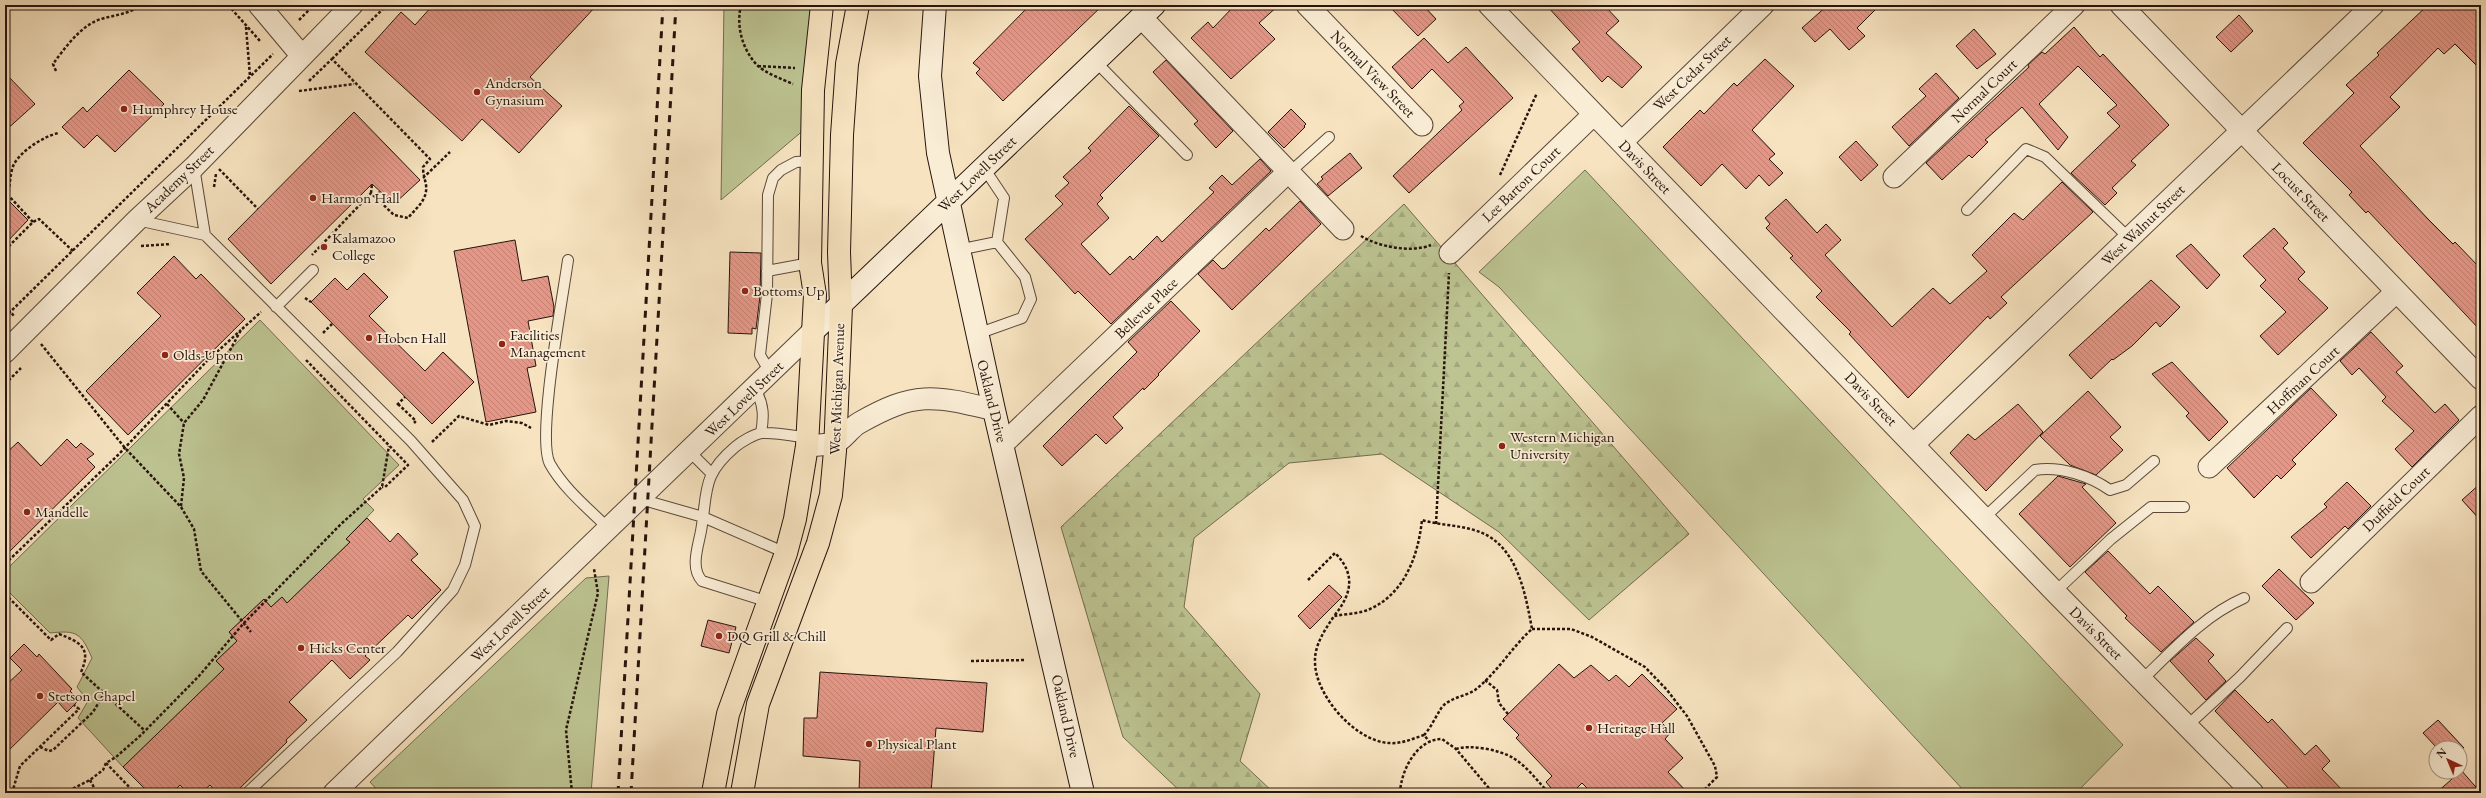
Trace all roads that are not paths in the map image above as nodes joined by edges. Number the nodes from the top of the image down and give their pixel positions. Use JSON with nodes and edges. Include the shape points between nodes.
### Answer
{"nodes":[{"id":1,"x":259,"y":5,"type":"edge"},
{"id":2,"x":352,"y":5,"type":"edge"},
{"id":3,"x":822,"y":5,"type":"edge"},
{"id":4,"x":858,"y":5,"type":"edge"},
{"id":5,"x":935,"y":5,"type":"edge"},
{"id":6,"x":1307,"y":5,"type":"edge"},
{"id":7,"x":1489,"y":5,"type":"edge"},
{"id":8,"x":1763,"y":5,"type":"edge"},
{"id":9,"x":2074,"y":5,"type":"edge"},
{"id":10,"x":2121,"y":5,"type":"edge"},
{"id":11,"x":2373,"y":5,"type":"edge"},
{"id":12,"x":1147,"y":11,"type":"edge"},
{"id":13,"x":301,"y":55,"type":"junction"},
{"id":14,"x":1095,"y":61,"type":"junction"},
{"id":15,"x":1593,"y":115,"type":"junction"},
{"id":16,"x":1422,"y":125,"type":"dead end"},
{"id":17,"x":2242,"y":131,"type":"junction"},
{"id":18,"x":1328,"y":136,"type":"dead end"},
{"id":19,"x":1622,"y":142,"type":"junction"},
{"id":20,"x":1187,"y":155,"type":"dead end"},
{"id":21,"x":812,"y":161,"type":"junction"},
{"id":22,"x":194,"y":166,"type":"junction"},
{"id":23,"x":984,"y":168,"type":"junction"},
{"id":24,"x":1289,"y":172,"type":"junction"},
{"id":25,"x":1894,"y":177,"type":"dead end"},
{"id":26,"x":947,"y":203,"type":"junction"},
{"id":27,"x":1967,"y":210,"type":"dead end"},
{"id":28,"x":137,"y":220,"type":"junction"},
{"id":29,"x":1342,"y":229,"type":"road end"},
{"id":30,"x":205,"y":235,"type":"junction"},
{"id":31,"x":2129,"y":238,"type":"junction"},
{"id":32,"x":997,"y":242,"type":"junction"},
{"id":33,"x":1443,"y":248,"type":"road end"},
{"id":34,"x":958,"y":250,"type":"junction"},
{"id":35,"x":568,"y":260,"type":"dead end"},
{"id":36,"x":810,"y":263,"type":"junction"},
{"id":37,"x":313,"y":270,"type":"road end"},
{"id":38,"x":767,"y":271,"type":"junction"},
{"id":39,"x":2396,"y":292,"type":"junction"},
{"id":40,"x":274,"y":305,"type":"junction"},
{"id":41,"x":840,"y":306,"type":"junction"},
{"id":42,"x":812,"y":332,"type":"junction"},
{"id":43,"x":977,"y":334,"type":"junction"},
{"id":44,"x":5,"y":352,"type":"edge"},
{"id":45,"x":771,"y":374,"type":"junction"},
{"id":46,"x":2481,"y":379,"type":"edge"},
{"id":47,"x":755,"y":389,"type":"junction"},
{"id":48,"x":994,"y":410,"type":"junction"},
{"id":49,"x":2481,"y":416,"type":"edge"},
{"id":50,"x":761,"y":433,"type":"junction"},
{"id":51,"x":807,"y":442,"type":"junction"},
{"id":52,"x":836,"y":442,"type":"junction"},
{"id":53,"x":1003,"y":444,"type":"junction"},
{"id":54,"x":1914,"y":444,"type":"junction"},
{"id":55,"x":689,"y":452,"type":"junction"},
{"id":56,"x":2154,"y":461,"type":"dead end"},
{"id":57,"x":2209,"y":467,"type":"dead end"},
{"id":58,"x":711,"y":473,"type":"junction"},
{"id":59,"x":640,"y":499,"type":"junction"},
{"id":60,"x":2184,"y":507,"type":"dead end"},
{"id":61,"x":703,"y":517,"type":"junction"},
{"id":62,"x":1984,"y":518,"type":"junction"},
{"id":63,"x":609,"y":529,"type":"junction"},
{"id":64,"x":786,"y":553,"type":"junction"},
{"id":65,"x":2311,"y":582,"type":"dead end"},
{"id":66,"x":2055,"y":592,"type":"junction"},
{"id":67,"x":2244,"y":598,"type":"dead end"},
{"id":68,"x":770,"y":602,"type":"junction"},
{"id":69,"x":2287,"y":628,"type":"dead end"},
{"id":70,"x":2142,"y":680,"type":"junction"},
{"id":71,"x":2187,"y":726,"type":"junction"},
{"id":72,"x":246,"y":793,"type":"edge"},
{"id":73,"x":334,"y":793,"type":"edge"},
{"id":74,"x":713,"y":793,"type":"edge"},
{"id":75,"x":742,"y":793,"type":"edge"},
{"id":76,"x":1083,"y":793,"type":"edge"},
{"id":77,"x":2253,"y":793,"type":"edge"}],
"edges":[{"from":1,"to":13,"type":"street"},
{"from":2,"to":13,"type":"street","name":"Academy Street"},
{"from":3,"to":21,"type":"main road","name":"West Michigan Avenue","via":[[813,90]]},
{"from":4,"to":41,"type":"main road","name":"West Michigan Avenue","via":[[847,64],[842,135]]},
{"from":5,"to":26,"type":"main road","name":"Oakland Drive","via":[[930,76],[934,130]]},
{"from":6,"to":16,"type":"street","name":"Normal View Street"},
{"from":7,"to":15,"type":"street","name":"Davis Street"},
{"from":8,"to":19,"type":"street","name":"West Cedar Street"},
{"from":9,"to":25,"type":"street","name":"Normal Court"},
{"from":10,"to":17,"type":"street","name":"Locust Street"},
{"from":11,"to":17,"type":"street","name":"West Walnut Street"},
{"from":12,"to":14,"type":"main road","name":"West Lovell Street"},
{"from":12,"to":24,"type":"street"},
{"from":13,"to":22,"type":"street","name":"Academy Street"},
{"from":14,"to":20,"type":"lane"},
{"from":14,"to":23,"type":"main road","name":"West Lovell Street"},
{"from":15,"to":19,"type":"street","name":"Davis Street"},
{"from":15,"to":33,"type":"street","name":"Lee Barton Court"},
{"from":17,"to":31,"type":"street","name":"West Walnut Street"},
{"from":17,"to":39,"type":"street","name":"Locust Street"},
{"from":18,"to":24,"type":"lane"},
{"from":19,"to":54,"type":"street","name":"Davis Street"},
{"from":21,"to":36,"type":"main road","name":"West Michigan Avenue"},
{"from":21,"to":38,"type":"lane","via":[[789,165],[774,178],[768,195]]},
{"from":22,"to":28,"type":"street","name":"Academy Street"},
{"from":22,"to":30,"type":"lane"},
{"from":23,"to":26,"type":"main road","name":"West Lovell Street"},
{"from":23,"to":32,"type":"lane","via":[[1004,198]]},
{"from":24,"to":29,"type":"street"},
{"from":24,"to":53,"type":"street","name":"Bellevue Place"},
{"from":26,"to":34,"type":"main road","name":"Oakland Drive"},
{"from":26,"to":41,"type":"main road","name":"West Lovell Street"},
{"from":27,"to":31,"type":"lane","via":[[2026,149],[2045,156]]},
{"from":28,"to":30,"type":"lane"},
{"from":28,"to":44,"type":"street","name":"Academy Street"},
{"from":30,"to":40,"type":"lane"},
{"from":31,"to":54,"type":"street","name":"West Walnut Street"},
{"from":32,"to":34,"type":"lane"},
{"from":32,"to":43,"type":"lane","via":[[1025,277],[1031,299],[1022,318]]},
{"from":34,"to":43,"type":"main road","name":"Oakland Drive"},
{"from":35,"to":63,"type":"lane","via":[[546,417],[545,450],[549,463],[562,481]]},
{"from":36,"to":38,"type":"lane"},
{"from":36,"to":42,"type":"main road","name":"West Michigan Avenue","via":[[815,295]]},
{"from":37,"to":40,"type":"lane"},
{"from":38,"to":45,"type":"lane","via":[[760,355]]},
{"from":39,"to":46,"type":"street","name":"Locust Street"},
{"from":39,"to":57,"type":"street","name":"Hoffman Court"},
{"from":40,"to":72,"type":"lane","via":[[411,442],[463,500],[475,526],[465,565],[453,590],[398,652]]},
{"from":41,"to":42,"type":"main road","name":"West Lovell Street"},
{"from":41,"to":52,"type":"main road","name":"West Michigan Avenue"},
{"from":42,"to":45,"type":"street","name":"West Lovell Street"},
{"from":42,"to":51,"type":"main road","name":"West Michigan Avenue"},
{"from":43,"to":48,"type":"main road","name":"Oakland Drive"},
{"from":45,"to":47,"type":"street","name":"West Lovell Street"},
{"from":47,"to":50,"type":"lane","via":[[764,412]]},
{"from":47,"to":55,"type":"street","name":"West Lovell Street"},
{"from":48,"to":52,"type":"street","via":[[929,397],[900,402],[856,424]]},
{"from":48,"to":53,"type":"main road","name":"Oakland Drive"},
{"from":49,"to":65,"type":"street","name":"Duffield Court"},
{"from":50,"to":51,"type":"lane"},
{"from":50,"to":58,"type":"lane","via":[[740,444],[720,460]]},
{"from":51,"to":52,"type":"street"},
{"from":51,"to":64,"type":"main road","name":"West Michigan Avenue","via":[[795,519]]},
{"from":52,"to":75,"type":"main road","name":"West Michigan Avenue","via":[[831,495],[820,536],[758,704]]},
{"from":53,"to":76,"type":"main road","name":"Oakland Drive"},
{"from":54,"to":62,"type":"street","name":"Davis Street"},
{"from":55,"to":58,"type":"lane"},
{"from":55,"to":59,"type":"street","name":"West Lovell Street"},
{"from":56,"to":62,"type":"lane","via":[[2126,485],[2110,490],[2088,476],[2045,468],[2035,470]]},
{"from":58,"to":61,"type":"lane"},
{"from":59,"to":61,"type":"lane"},
{"from":59,"to":63,"type":"street","name":"West Lovell Street"},
{"from":60,"to":66,"type":"lane","via":[[2151,507],[2111,539]]},
{"from":61,"to":64,"type":"lane"},
{"from":61,"to":68,"type":"lane","via":[[696,558],[697,575],[702,581]]},
{"from":62,"to":66,"type":"street","name":"Davis Street"},
{"from":63,"to":73,"type":"street","name":"West Lovell Street"},
{"from":64,"to":68,"type":"main road","name":"West Michigan Avenue"},
{"from":66,"to":70,"type":"street","name":"Davis Street"},
{"from":67,"to":70,"type":"lane","via":[[2201,622]]},
{"from":68,"to":74,"type":"main road","name":"West Michigan Avenue","via":[[728,714]]},
{"from":69,"to":71,"type":"lane","via":[[2240,677]]},
{"from":70,"to":71,"type":"street","name":"Davis Street"},
{"from":71,"to":77,"type":"street","name":"Davis Street"}]}
